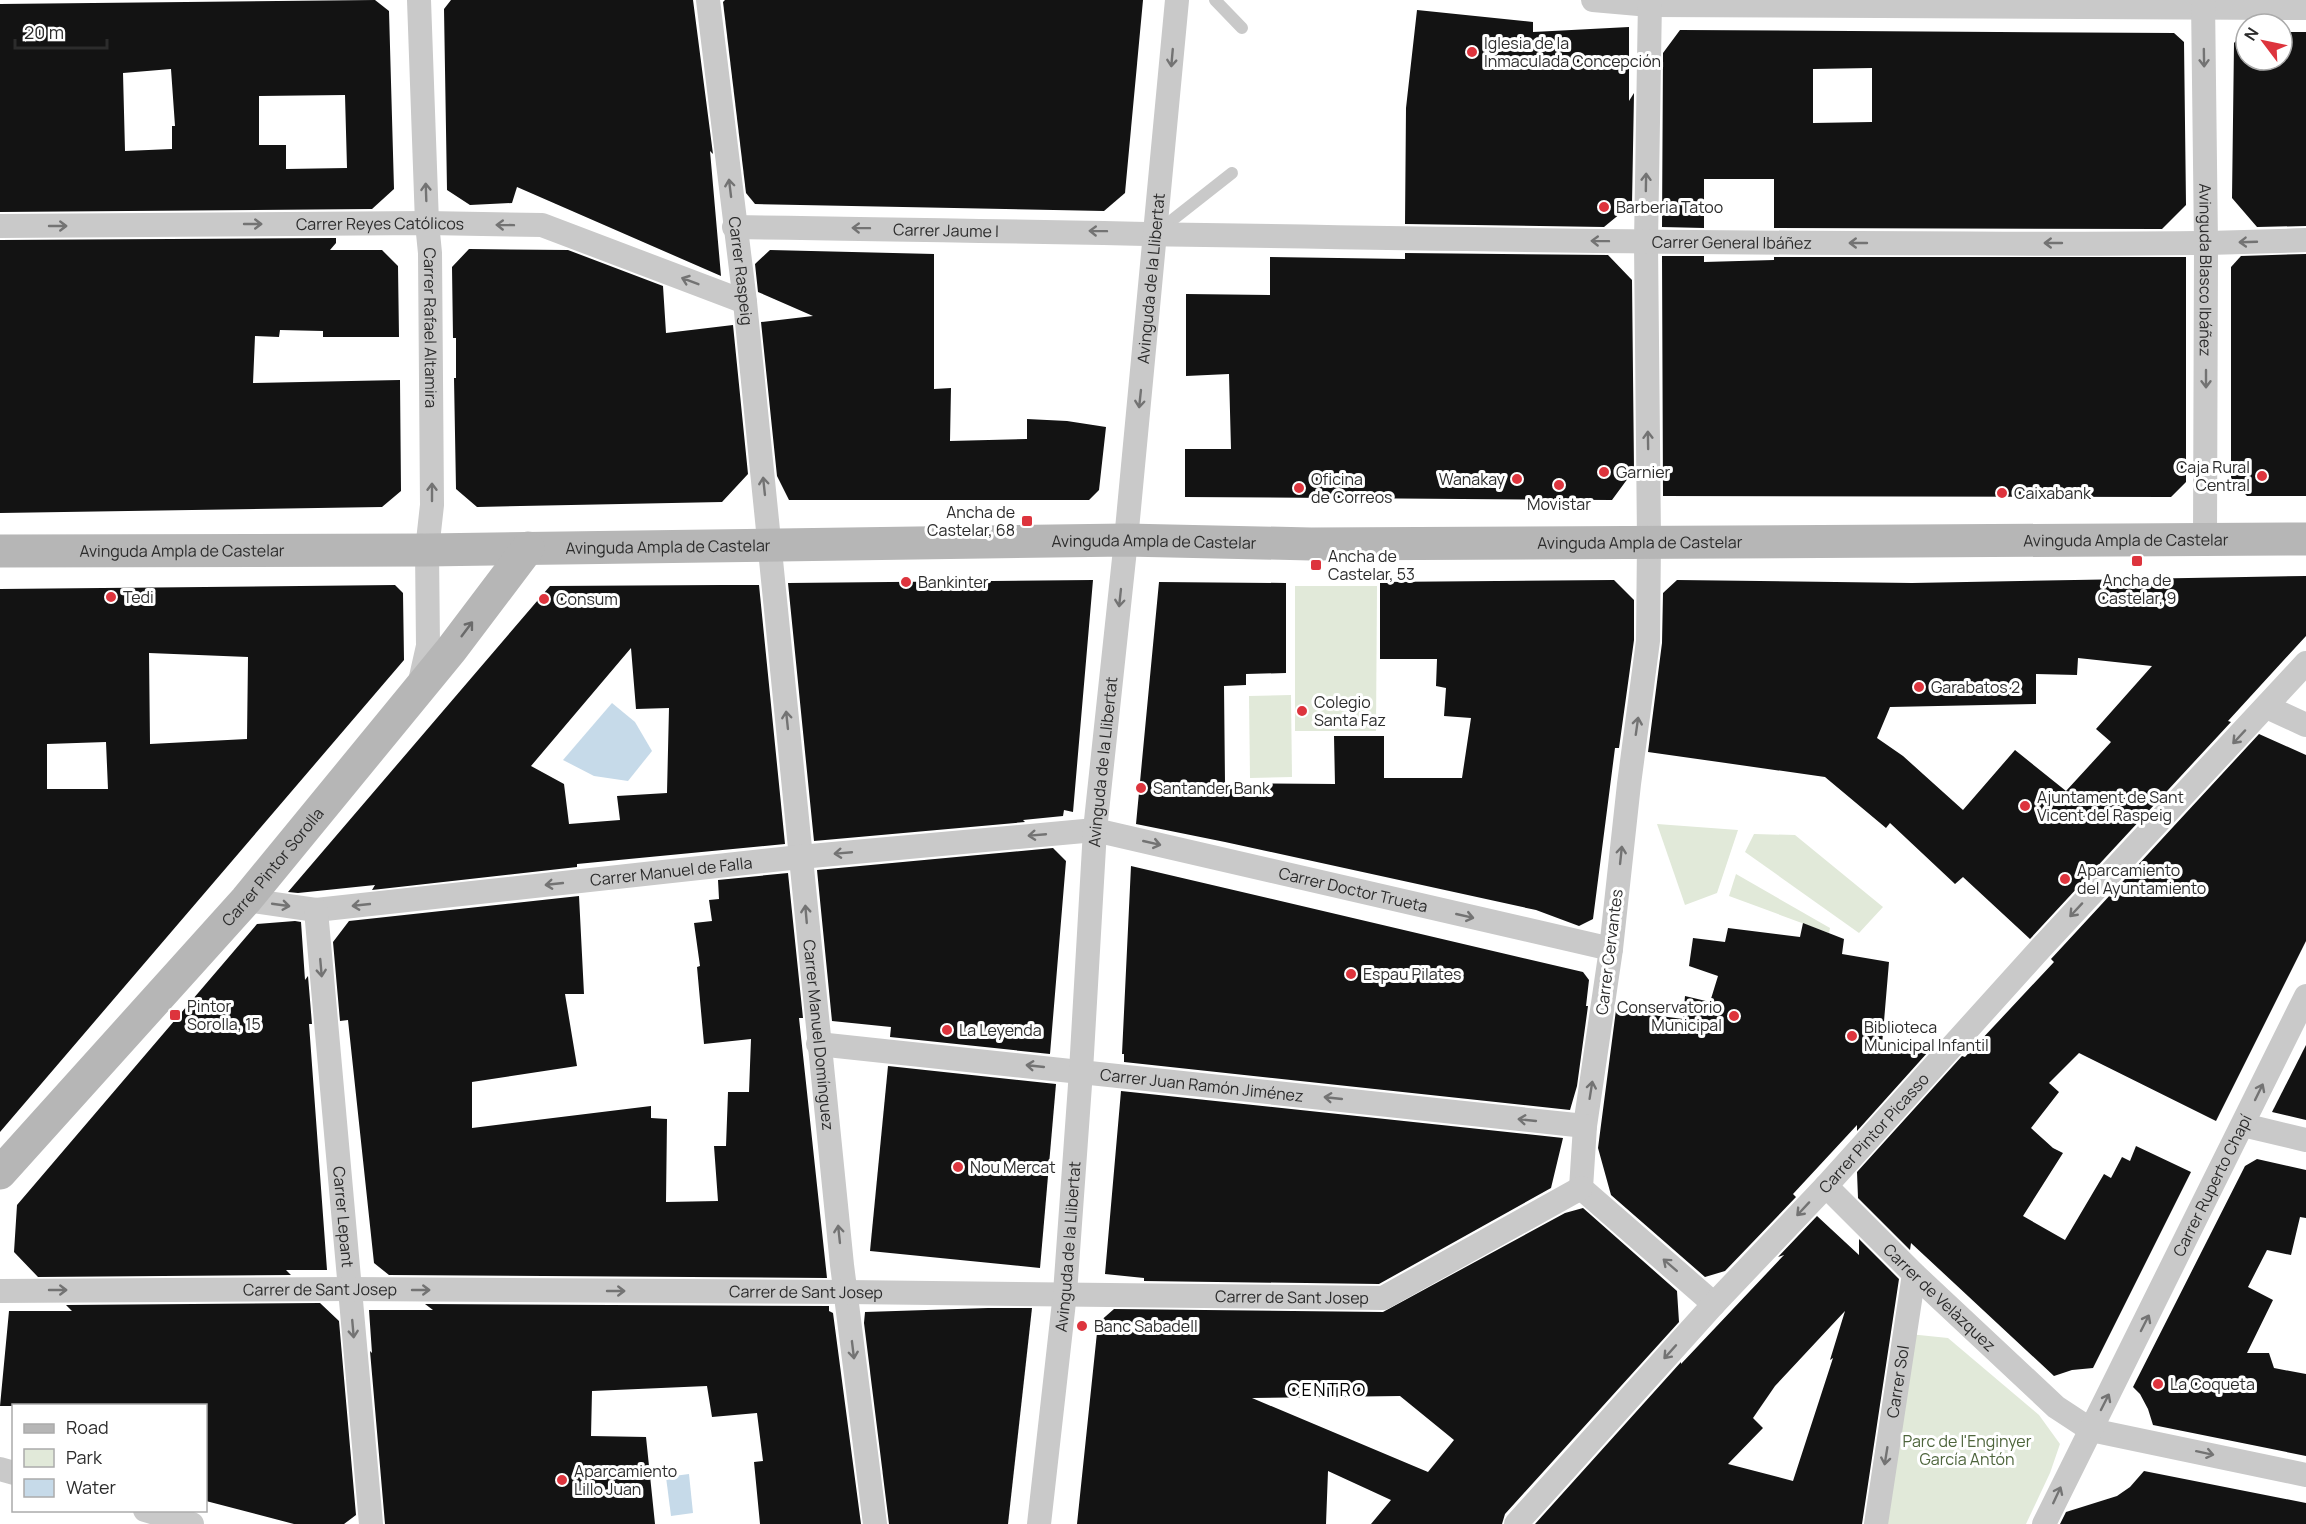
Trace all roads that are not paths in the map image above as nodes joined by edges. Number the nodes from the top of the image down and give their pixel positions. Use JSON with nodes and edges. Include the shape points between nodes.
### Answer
{"nodes":[{"id":1,"x":419,"y":0,"type":"edge"},
{"id":2,"x":708,"y":0,"type":"edge"},
{"id":3,"x":1177,"y":0,"type":"edge"},
{"id":4,"x":1215,"y":0,"type":"edge"},
{"id":5,"x":1593,"y":0,"type":"edge"},
{"id":6,"x":1650,"y":2,"type":"edge"},
{"id":7,"x":2203,"y":4,"type":"edge"},
{"id":8,"x":2306,"y":8,"type":"edge"},
{"id":9,"x":1242,"y":28,"type":"dead end"},
{"id":10,"x":1232,"y":173,"type":"dead end"},
{"id":11,"x":427,"y":223,"type":"junction"},
{"id":12,"x":0,"y":226,"type":"edge"},
{"id":13,"x":734,"y":227,"type":"junction"},
{"id":14,"x":1156,"y":232,"type":"junction"},
{"id":15,"x":2306,"y":240,"type":"edge"},
{"id":16,"x":1646,"y":243,"type":"junction"},
{"id":17,"x":2206,"y":244,"type":"junction"},
{"id":18,"x":745,"y":302,"type":"junction"},
{"id":19,"x":2205,"y":539,"type":"junction"},
{"id":20,"x":2306,"y":539,"type":"edge"},
{"id":21,"x":1126,"y":540,"type":"junction"},
{"id":22,"x":1649,"y":540,"type":"junction"},
{"id":23,"x":770,"y":544,"type":"junction"},
{"id":24,"x":528,"y":548,"type":"junction"},
{"id":25,"x":427,"y":550,"type":"junction"},
{"id":26,"x":0,"y":552,"type":"edge"},
{"id":27,"x":2306,"y":663,"type":"edge"},
{"id":28,"x":417,"y":691,"type":"junction"},
{"id":29,"x":2267,"y":707,"type":"junction"},
{"id":30,"x":2306,"y":725,"type":"edge"},
{"id":31,"x":1095,"y":830,"type":"junction"},
{"id":32,"x":800,"y":857,"type":"junction"},
{"id":33,"x":246,"y":900,"type":"junction"},
{"id":34,"x":316,"y":910,"type":"junction"},
{"id":35,"x":1611,"y":949,"type":"junction"},
{"id":36,"x":2306,"y":996,"type":"edge"},
{"id":37,"x":818,"y":1044,"type":"junction"},
{"id":38,"x":1082,"y":1071,"type":"junction"},
{"id":39,"x":2243,"y":1125,"type":"junction"},
{"id":40,"x":1585,"y":1126,"type":"junction"},
{"id":41,"x":2306,"y":1140,"type":"edge"},
{"id":42,"x":0,"y":1173,"type":"edge"},
{"id":43,"x":1826,"y":1186,"type":"junction"},
{"id":44,"x":1581,"y":1188,"type":"junction"},
{"id":45,"x":1914,"y":1274,"type":"junction"},
{"id":46,"x":350,"y":1289,"type":"junction"},
{"id":47,"x":0,"y":1291,"type":"edge"},
{"id":48,"x":846,"y":1292,"type":"junction"},
{"id":49,"x":1065,"y":1293,"type":"junction"},
{"id":50,"x":1714,"y":1304,"type":"junction"},
{"id":51,"x":2091,"y":1430,"type":"junction"},
{"id":52,"x":2306,"y":1474,"type":"edge"},
{"id":53,"x":152,"y":1512,"type":"edge"},
{"id":54,"x":192,"y":1524,"type":"edge"},
{"id":55,"x":371,"y":1524,"type":"edge"},
{"id":56,"x":875,"y":1524,"type":"edge"},
{"id":57,"x":1039,"y":1524,"type":"edge"},
{"id":58,"x":1516,"y":1524,"type":"edge"},
{"id":59,"x":1876,"y":1524,"type":"edge"},
{"id":60,"x":2044,"y":1524,"type":"edge"}],
"edges":[{"from":11,"to":1,"type":"street","name":"Carrer Rafael Altamira","one_way":true},
{"from":13,"to":2,"type":"street","name":"Carrer Raspeig","one_way":true},
{"from":3,"to":14,"type":"street","name":"Avinguda de la Llibertat","one_way":true},
{"from":4,"to":9,"type":"lane"},
{"from":5,"to":6,"type":"street"},
{"from":6,"to":7,"type":"street"},
{"from":16,"to":6,"type":"street","name":"Carrer Cervantes","one_way":true},
{"from":7,"to":8,"type":"street"},
{"from":7,"to":17,"type":"street","name":"Avinguda Blasco Ibáñez","one_way":true},
{"from":10,"to":14,"type":"lane"},
{"from":12,"to":11,"type":"street","name":"Carrer Reyes Católicos","one_way":true},
{"from":18,"to":11,"type":"street","name":"Carrer Reyes Católicos","one_way":true,"via":[[542,225]]},
{"from":25,"to":11,"type":"street","name":"Carrer Rafael Altamira","one_way":true,"via":[[432,505]]},
{"from":14,"to":13,"type":"street","name":"Carrer Jaume I","one_way":true},
{"from":13,"to":18,"type":"street","name":"Carrer Raspeig"},
{"from":16,"to":14,"type":"street","name":"Carrer General Ibáñez","one_way":true},
{"from":14,"to":21,"type":"street","name":"Avinguda de la Llibertat","one_way":true},
{"from":15,"to":17,"type":"street","name":"Carrer General Ibáñez","one_way":true},
{"from":17,"to":16,"type":"street","name":"Carrer General Ibáñez","one_way":true},
{"from":22,"to":16,"type":"street","name":"Carrer Cervantes","one_way":true},
{"from":17,"to":19,"type":"street","name":"Avinguda Blasco Ibáñez","one_way":true},
{"from":23,"to":18,"type":"street","name":"Carrer Raspeig","one_way":true},
{"from":19,"to":20,"type":"main road","name":"Avinguda Ampla de Castelar"},
{"from":19,"to":22,"type":"main road","name":"Avinguda Ampla de Castelar"},
{"from":21,"to":22,"type":"main road","name":"Avinguda Ampla de Castelar","via":[[1311,544]]},
{"from":21,"to":23,"type":"main road","name":"Avinguda Ampla de Castelar"},
{"from":21,"to":31,"type":"street","name":"Avinguda de la Llibertat","one_way":true},
{"from":35,"to":22,"type":"street","name":"Carrer Cervantes","one_way":true,"via":[[1648,641]]},
{"from":23,"to":24,"type":"main road","name":"Avinguda Ampla de Castelar"},
{"from":32,"to":23,"type":"street","name":"Carrer Manuel Domínguez","one_way":true},
{"from":24,"to":25,"type":"main road","name":"Avinguda Ampla de Castelar"},
{"from":28,"to":24,"type":"main road","name":"Carrer Pintor Sorolla","one_way":true},
{"from":25,"to":26,"type":"main road","name":"Avinguda Ampla de Castelar"},
{"from":25,"to":28,"type":"street","name":"Carrer Rafael Altamira","via":[[429,646]]},
{"from":27,"to":29,"type":"street","name":"Carrer Pintor Picasso"},
{"from":28,"to":33,"type":"main road","name":"Carrer Pintor Sorolla"},
{"from":29,"to":30,"type":"street"},
{"from":29,"to":43,"type":"street","name":"Carrer Pintor Picasso","one_way":true,"via":[[2040,949]]},
{"from":31,"to":32,"type":"street","name":"Carrer Manuel de Falla","one_way":true},
{"from":31,"to":35,"type":"street","name":"Carrer Doctor Trueta","one_way":true},
{"from":31,"to":38,"type":"street","name":"Avinguda de la Llibertat"},
{"from":32,"to":34,"type":"street","name":"Carrer Manuel de Falla","one_way":true},
{"from":37,"to":32,"type":"street","name":"Carrer Manuel Domínguez","one_way":true},
{"from":33,"to":34,"type":"street","name":"Carrer Manuel de Falla","one_way":true},
{"from":33,"to":42,"type":"main road","name":"Carrer Pintor Sorolla"},
{"from":34,"to":46,"type":"street","name":"Carrer Lepant","one_way":true},
{"from":40,"to":35,"type":"street","name":"Carrer Cervantes","one_way":true},
{"from":39,"to":36,"type":"street","name":"Carrer Ruperto Chapí","one_way":true},
{"from":38,"to":37,"type":"street","name":"Carrer Juan Ramón Jiménez","one_way":true},
{"from":48,"to":37,"type":"street","name":"Carrer Manuel Domínguez","one_way":true},
{"from":40,"to":38,"type":"street","name":"Carrer Juan Ramón Jiménez","one_way":true},
{"from":38,"to":49,"type":"street","name":"Avinguda de la Llibertat"},
{"from":39,"to":41,"type":"street"},
{"from":51,"to":39,"type":"street","name":"Carrer Ruperto Chapí","one_way":true},
{"from":40,"to":44,"type":"street","name":"Carrer Cervantes"},
{"from":43,"to":45,"type":"street","name":"Carrer de Velàzquez"},
{"from":43,"to":50,"type":"street","name":"Carrer Pintor Picasso","one_way":true},
{"from":44,"to":49,"type":"street","name":"Carrer de Sant Josep","via":[[1383,1298]]},
{"from":50,"to":44,"type":"street","one_way":true},
{"from":45,"to":51,"type":"street","name":"Carrer de Velàzquez","via":[[2056,1407]]},
{"from":45,"to":59,"type":"street","name":"Carrer Sol","one_way":true},
{"from":47,"to":46,"type":"street","name":"Carrer de Sant Josep","one_way":true},
{"from":46,"to":48,"type":"street","name":"Carrer de Sant Josep","one_way":true},
{"from":46,"to":55,"type":"street","name":"Carrer Lepant","one_way":true},
{"from":48,"to":49,"type":"street","name":"Carrer de Sant Josep"},
{"from":48,"to":56,"type":"street","name":"Carrer Manuel Domínguez","one_way":true},
{"from":49,"to":57,"type":"street","name":"Avinguda de la Llibertat"},
{"from":50,"to":58,"type":"street","name":"Carrer Pintor Picasso","one_way":true},
{"from":51,"to":52,"type":"street","one_way":true},
{"from":60,"to":51,"type":"street","name":"Carrer Ruperto Chapí","one_way":true},
{"from":53,"to":54,"type":"street"}]}
